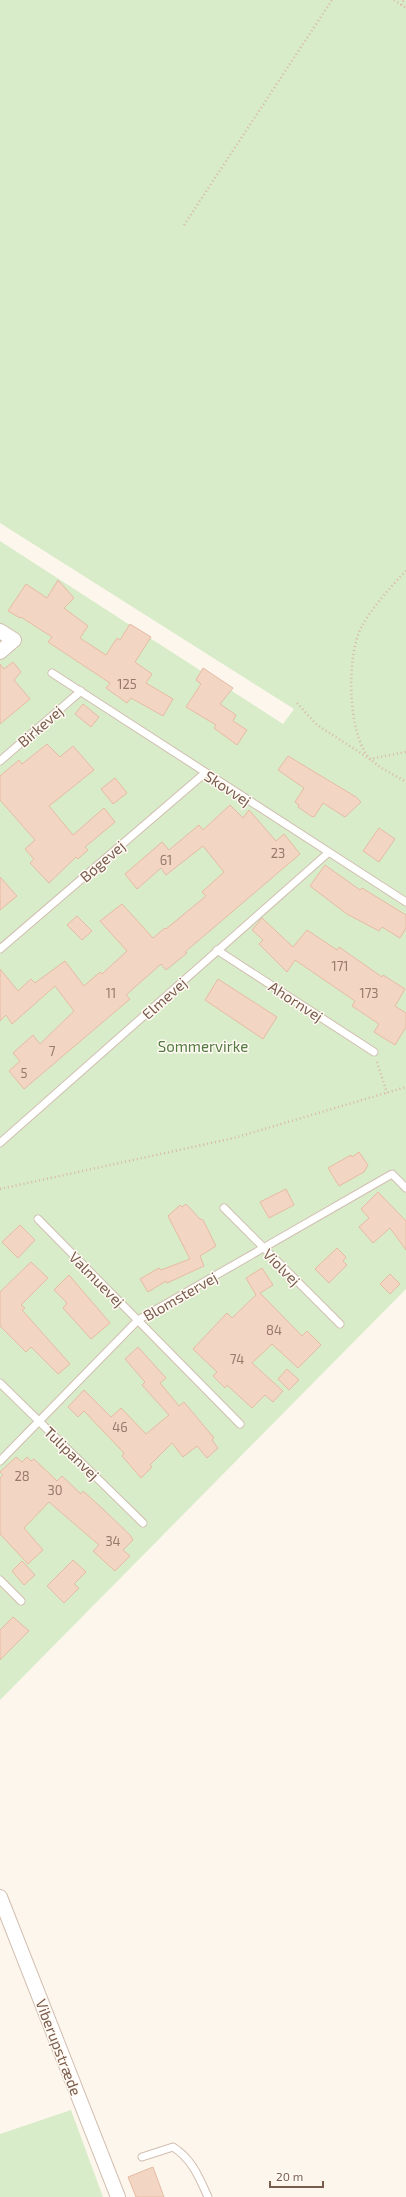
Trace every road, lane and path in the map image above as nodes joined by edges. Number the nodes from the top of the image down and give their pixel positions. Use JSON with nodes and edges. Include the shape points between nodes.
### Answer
{"nodes":[{"id":1,"x":332,"y":0,"type":"edge"},
{"id":2,"x":394,"y":0,"type":"edge"},
{"id":3,"x":404,"y":0,"type":"edge"},
{"id":4,"x":401,"y":5,"type":"junction"},
{"id":5,"x":406,"y":8,"type":"edge"},
{"id":6,"x":184,"y":225,"type":"dead end"},
{"id":7,"x":406,"y":571,"type":"edge"},
{"id":8,"x":0,"y":631,"type":"edge"},
{"id":9,"x":0,"y":652,"type":"edge"},
{"id":10,"x":52,"y":672,"type":"dead end"},
{"id":11,"x":81,"y":691,"type":"junction"},
{"id":12,"x":297,"y":703,"type":"dead end"},
{"id":13,"x":406,"y":752,"type":"edge"},
{"id":14,"x":370,"y":759,"type":"junction"},
{"id":15,"x":0,"y":761,"type":"edge"},
{"id":16,"x":205,"y":773,"type":"junction"},
{"id":17,"x":406,"y":782,"type":"edge"},
{"id":18,"x":328,"y":852,"type":"junction"},
{"id":19,"x":406,"y":902,"type":"edge"},
{"id":20,"x":0,"y":949,"type":"edge"},
{"id":21,"x":218,"y":950,"type":"junction"},
{"id":22,"x":374,"y":1052,"type":"joint"},
{"id":23,"x":406,"y":1087,"type":"edge"},
{"id":24,"x":387,"y":1093,"type":"junction"},
{"id":25,"x":0,"y":1143,"type":"edge"},
{"id":26,"x":406,"y":1188,"type":"edge"},
{"id":27,"x":0,"y":1189,"type":"edge"},
{"id":28,"x":224,"y":1208,"type":"dead end"},
{"id":29,"x":38,"y":1219,"type":"dead end"},
{"id":30,"x":263,"y":1248,"type":"junction"},
{"id":31,"x":138,"y":1320,"type":"junction"},
{"id":32,"x":340,"y":1324,"type":"dead end"},
{"id":33,"x":0,"y":1383,"type":"edge"},
{"id":34,"x":39,"y":1421,"type":"junction"},
{"id":35,"x":240,"y":1424,"type":"dead end"},
{"id":36,"x":0,"y":1461,"type":"edge"},
{"id":37,"x":143,"y":1523,"type":"dead end"},
{"id":38,"x":0,"y":1580,"type":"edge"},
{"id":39,"x":21,"y":1601,"type":"dead end"},
{"id":40,"x":0,"y":1897,"type":"edge"},
{"id":41,"x":142,"y":2157,"type":"dead end"},
{"id":42,"x":118,"y":2197,"type":"edge"},
{"id":43,"x":208,"y":2197,"type":"edge"}],
"edges":[{"from":1,"to":6,"type":"path"},
{"from":2,"to":4,"type":"path"},
{"from":3,"to":4,"type":"path"},
{"from":4,"to":5,"type":"path"},
{"from":7,"to":14,"type":"path","via":[[361,627],[352,661],[351,700],[357,736]]},
{"from":8,"to":9,"type":"street","via":[[14,640]]},
{"from":10,"to":11,"type":"lane","name":"Skovvej"},
{"from":11,"to":15,"type":"lane","name":"Birkevej"},
{"from":11,"to":16,"type":"lane","name":"Skovvej"},
{"from":12,"to":14,"type":"path","via":[[317,725]]},
{"from":13,"to":14,"type":"path"},
{"from":14,"to":17,"type":"path"},
{"from":16,"to":18,"type":"lane","name":"Skovvej"},
{"from":16,"to":20,"type":"lane","name":"Bøgevej"},
{"from":18,"to":19,"type":"lane","name":"Skovvej"},
{"from":18,"to":21,"type":"lane","name":"Elmevej"},
{"from":21,"to":22,"type":"lane","name":"Ahornvej"},
{"from":21,"to":25,"type":"lane","name":"Elmevej"},
{"from":22,"to":24,"type":"path"},
{"from":23,"to":24,"type":"path"},
{"from":24,"to":27,"type":"path","via":[[234,1138]]},
{"from":26,"to":30,"type":"lane","name":"Blomstervej","via":[[392,1174]]},
{"from":28,"to":30,"type":"lane","name":"Violvej"},
{"from":29,"to":31,"type":"lane","name":"Valmuevej"},
{"from":30,"to":31,"type":"lane","name":"Blomstervej"},
{"from":30,"to":32,"type":"lane","name":"Violvej"},
{"from":31,"to":34,"type":"lane","name":"Blomstervej"},
{"from":31,"to":35,"type":"lane","name":"Valmuevej"},
{"from":33,"to":34,"type":"lane","name":"Tulipanvej"},
{"from":34,"to":36,"type":"lane","name":"Blomstervej"},
{"from":34,"to":37,"type":"lane","name":"Tulipanvej"},
{"from":38,"to":39,"type":"lane"},
{"from":40,"to":42,"type":"street","name":"Viberupstræde"},
{"from":41,"to":43,"type":"lane","via":[[173,2147],[182,2152],[193,2164]]}]}
